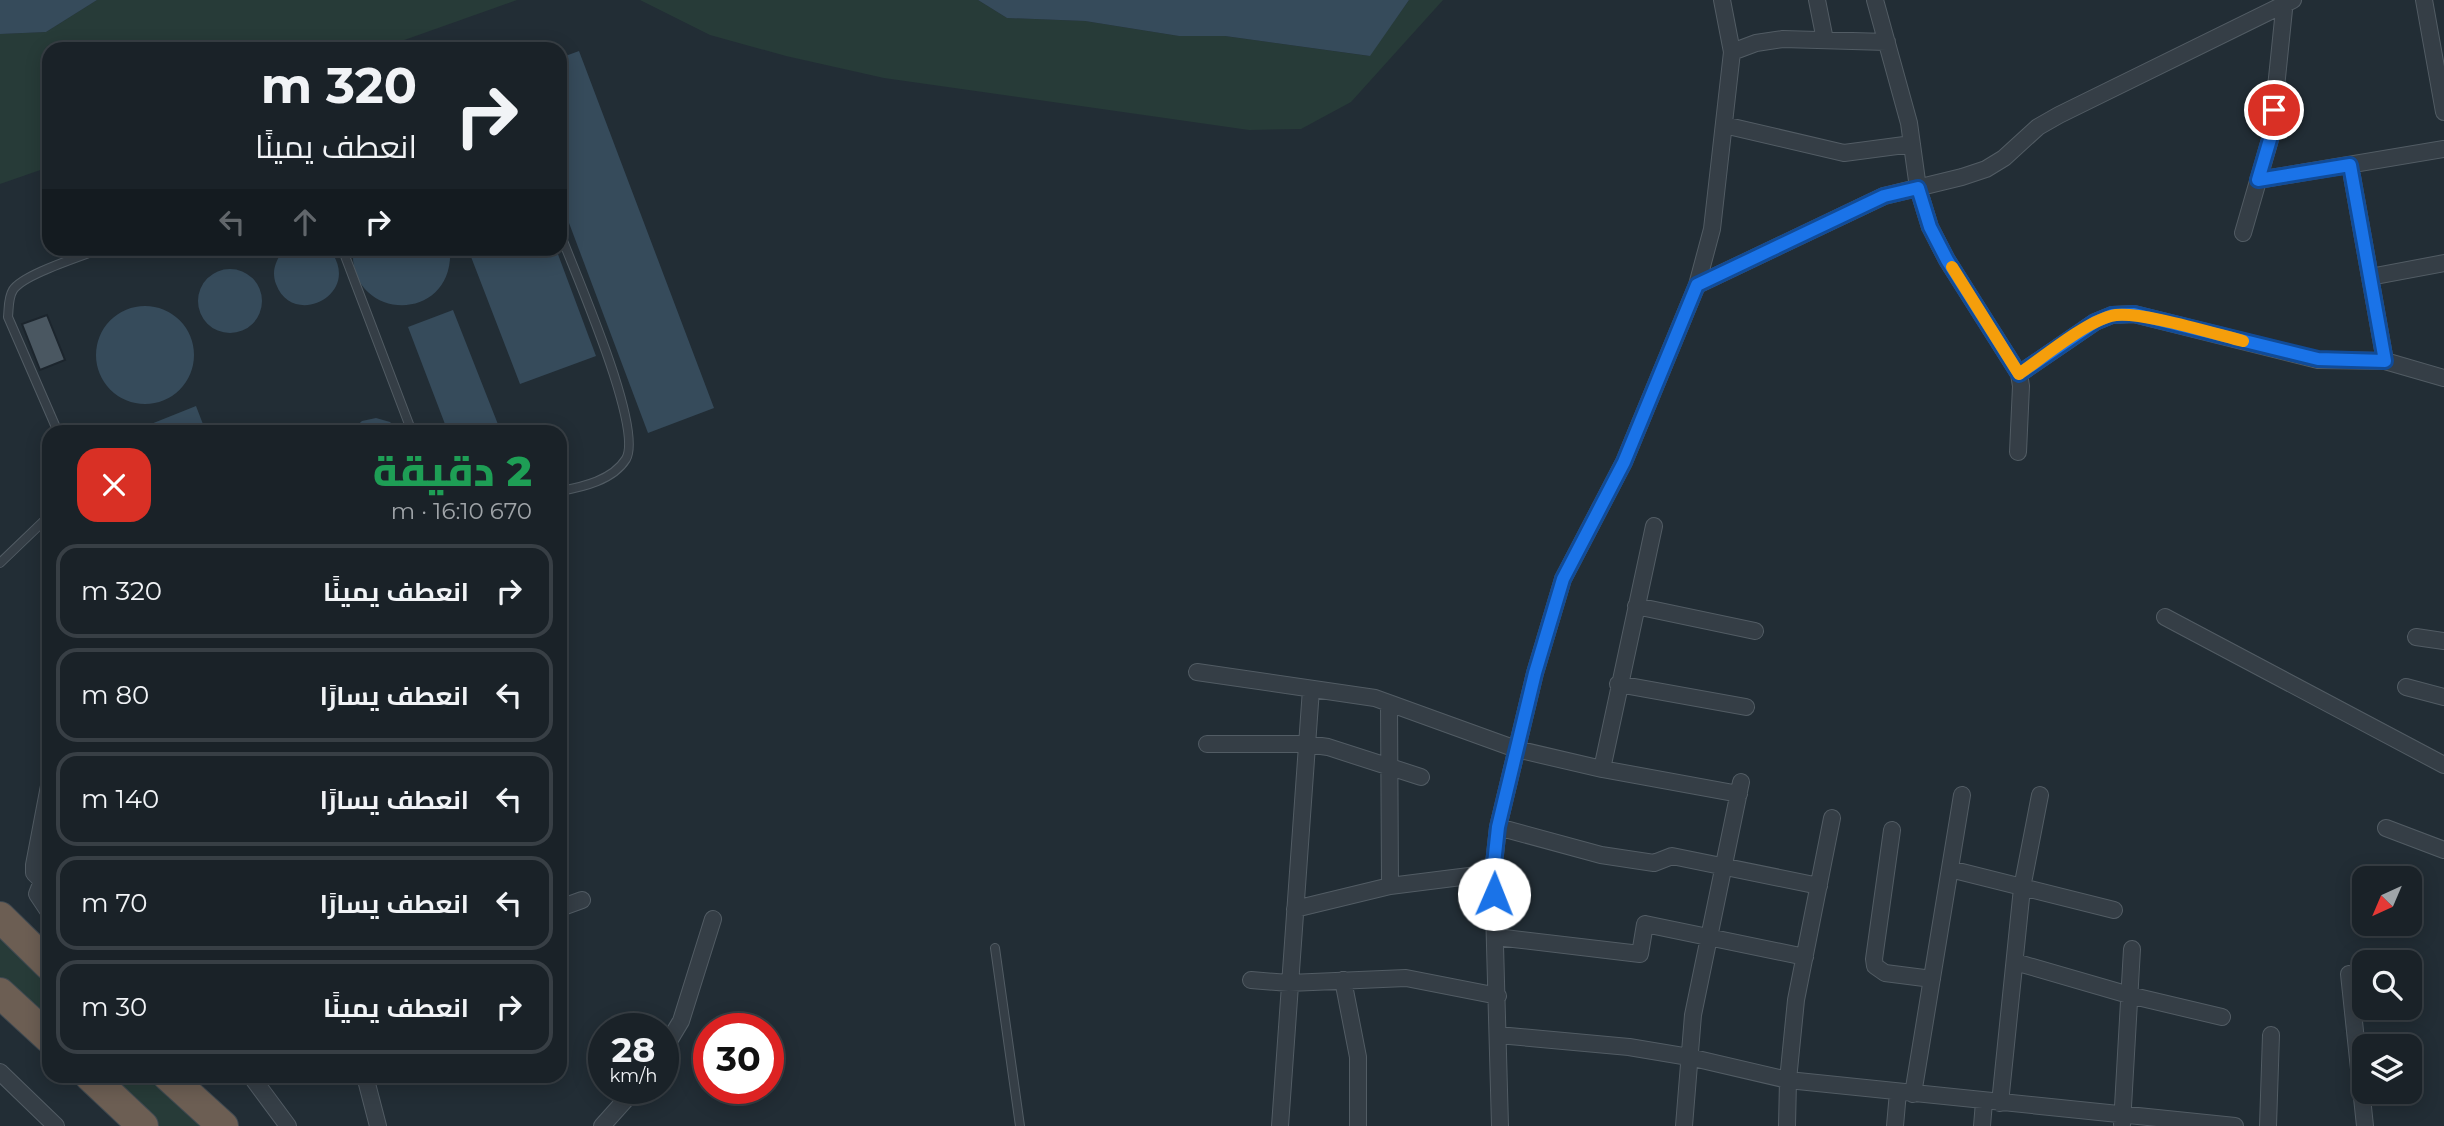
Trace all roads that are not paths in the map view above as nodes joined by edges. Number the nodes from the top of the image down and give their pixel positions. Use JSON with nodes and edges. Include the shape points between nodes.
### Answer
{"nodes":[{"id":1,"x":1722,"y":0,"type":"edge"},
{"id":2,"x":1816,"y":0,"type":"edge"},
{"id":3,"x":1875,"y":0,"type":"edge"},
{"id":4,"x":2424,"y":0,"type":"edge"},
{"id":5,"x":2284,"y":1,"type":"edge"},
{"id":6,"x":1825,"y":40,"type":"junction"},
{"id":7,"x":1887,"y":43,"type":"junction"},
{"id":8,"x":1732,"y":52,"type":"junction"},
{"id":9,"x":2444,"y":112,"type":"edge"},
{"id":10,"x":1724,"y":125,"type":"junction"},
{"id":11,"x":1912,"y":144,"type":"junction"},
{"id":12,"x":2444,"y":149,"type":"edge"},
{"id":13,"x":2350,"y":165,"type":"junction"},
{"id":14,"x":2258,"y":180,"type":"junction"},
{"id":15,"x":1918,"y":188,"type":"junction"},
{"id":16,"x":2243,"y":233,"type":"dead end"},
{"id":17,"x":567,"y":252,"type":"edge"},
{"id":18,"x":81,"y":256,"type":"edge"},
{"id":19,"x":345,"y":256,"type":"edge"},
{"id":20,"x":2444,"y":263,"type":"edge"},
{"id":21,"x":2370,"y":277,"type":"junction"},
{"id":22,"x":1697,"y":285,"type":"junction"},
{"id":23,"x":2385,"y":361,"type":"junction"},
{"id":24,"x":2019,"y":374,"type":"junction"},
{"id":25,"x":2444,"y":377,"type":"edge"},
{"id":26,"x":55,"y":425,"type":"edge"},
{"id":27,"x":409,"y":425,"type":"edge"},
{"id":28,"x":2018,"y":452,"type":"dead end"},
{"id":29,"x":567,"y":490,"type":"edge"},
{"id":30,"x":42,"y":523,"type":"edge"},
{"id":31,"x":1654,"y":526,"type":"dead end"},
{"id":32,"x":0,"y":563,"type":"edge"},
{"id":33,"x":1636,"y":606,"type":"junction"},
{"id":34,"x":2165,"y":617,"type":"dead end"},
{"id":35,"x":1755,"y":631,"type":"dead end"},
{"id":36,"x":2416,"y":637,"type":"dead end"},
{"id":37,"x":2444,"y":641,"type":"edge"},
{"id":38,"x":1197,"y":672,"type":"dead end"},
{"id":39,"x":1618,"y":684,"type":"junction"},
{"id":40,"x":2406,"y":687,"type":"dead end"},
{"id":41,"x":1311,"y":688,"type":"junction"},
{"id":42,"x":2444,"y":698,"type":"edge"},
{"id":43,"x":1390,"y":703,"type":"junction"},
{"id":44,"x":1746,"y":707,"type":"dead end"},
{"id":45,"x":1207,"y":744,"type":"dead end"},
{"id":46,"x":1307,"y":744,"type":"junction"},
{"id":47,"x":1516,"y":749,"type":"junction"},
{"id":48,"x":2444,"y":765,"type":"edge"},
{"id":49,"x":1390,"y":767,"type":"junction"},
{"id":50,"x":1602,"y":769,"type":"junction"},
{"id":51,"x":1421,"y":777,"type":"dead end"},
{"id":52,"x":2040,"y":794,"type":"dead end"},
{"id":53,"x":1962,"y":795,"type":"dead end"},
{"id":54,"x":1832,"y":818,"type":"dead end"},
{"id":55,"x":42,"y":823,"type":"edge"},
{"id":56,"x":1498,"y":827,"type":"junction"},
{"id":57,"x":2386,"y":828,"type":"dead end"},
{"id":58,"x":1892,"y":830,"type":"dead end"},
{"id":59,"x":2444,"y":850,"type":"edge"},
{"id":60,"x":1724,"y":867,"type":"junction"},
{"id":61,"x":1950,"y":869,"type":"junction"},
{"id":62,"x":1493,"y":873,"type":"junction"},
{"id":63,"x":42,"y":879,"type":"edge"},
{"id":64,"x":42,"y":886,"type":"edge"},
{"id":65,"x":1390,"y":886,"type":"junction"},
{"id":66,"x":1819,"y":886,"type":"junction"},
{"id":67,"x":2022,"y":887,"type":"junction"},
{"id":68,"x":582,"y":900,"type":"dead end"},
{"id":69,"x":42,"y":902,"type":"edge"},
{"id":70,"x":567,"y":905,"type":"edge"},
{"id":71,"x":1295,"y":909,"type":"junction"},
{"id":72,"x":2114,"y":910,"type":"dead end"},
{"id":73,"x":0,"y":917,"type":"edge"},
{"id":74,"x":713,"y":919,"type":"dead end"},
{"id":75,"x":1496,"y":937,"type":"junction"},
{"id":76,"x":1709,"y":938,"type":"junction"},
{"id":77,"x":995,"y":948,"type":"dead end"},
{"id":78,"x":2132,"y":949,"type":"dead end"},
{"id":79,"x":1805,"y":957,"type":"junction"},
{"id":80,"x":42,"y":958,"type":"edge"},
{"id":81,"x":2015,"y":962,"type":"junction"},
{"id":82,"x":2349,"y":974,"type":"dead end"},
{"id":83,"x":1932,"y":979,"type":"junction"},
{"id":84,"x":1251,"y":980,"type":"dead end"},
{"id":85,"x":1343,"y":980,"type":"junction"},
{"id":86,"x":1289,"y":983,"type":"junction"},
{"id":87,"x":0,"y":993,"type":"edge"},
{"id":88,"x":2129,"y":995,"type":"junction"},
{"id":89,"x":1498,"y":996,"type":"junction"},
{"id":90,"x":2222,"y":1017,"type":"dead end"},
{"id":91,"x":679,"y":1024,"type":"edge"},
{"id":92,"x":42,"y":1032,"type":"edge"},
{"id":93,"x":1498,"y":1035,"type":"junction"},
{"id":94,"x":2271,"y":1035,"type":"dead end"},
{"id":95,"x":1689,"y":1057,"type":"junction"},
{"id":96,"x":0,"y":1072,"type":"edge"},
{"id":97,"x":1788,"y":1080,"type":"junction"},
{"id":98,"x":97,"y":1083,"type":"edge"},
{"id":99,"x":176,"y":1083,"type":"edge"},
{"id":100,"x":256,"y":1083,"type":"edge"},
{"id":101,"x":367,"y":1083,"type":"edge"},
{"id":102,"x":1905,"y":1093,"type":"junction"},
{"id":103,"x":1992,"y":1102,"type":"junction"},
{"id":104,"x":621,"y":1104,"type":"edge"},
{"id":105,"x":2122,"y":1120,"type":"edge"},
{"id":106,"x":2209,"y":1125,"type":"edge"},
{"id":107,"x":56,"y":1126,"type":"edge"},
{"id":108,"x":143,"y":1126,"type":"edge"},
{"id":109,"x":223,"y":1126,"type":"edge"},
{"id":110,"x":288,"y":1126,"type":"edge"},
{"id":111,"x":378,"y":1126,"type":"edge"},
{"id":112,"x":601,"y":1126,"type":"edge"},
{"id":113,"x":1020,"y":1126,"type":"edge"},
{"id":114,"x":1280,"y":1126,"type":"edge"},
{"id":115,"x":1358,"y":1126,"type":"edge"},
{"id":116,"x":1500,"y":1126,"type":"edge"},
{"id":117,"x":1684,"y":1126,"type":"edge"},
{"id":118,"x":1787,"y":1126,"type":"edge"},
{"id":119,"x":1895,"y":1126,"type":"edge"},
{"id":120,"x":1982,"y":1126,"type":"edge"},
{"id":121,"x":2235,"y":1126,"type":"edge"},
{"id":122,"x":2268,"y":1126,"type":"edge"},
{"id":123,"x":2365,"y":1126,"type":"edge"}],
"edges":[{"from":1,"to":8,"type":"street"},
{"from":2,"to":6,"type":"street"},
{"from":3,"to":7,"type":"street"},
{"from":4,"to":9,"type":"street"},
{"from":5,"to":14,"type":"street","via":[[2271,136]]},
{"from":5,"to":15,"type":"street","via":[[2059,115],[1986,169]]},
{"from":6,"to":7,"type":"street"},
{"from":6,"to":8,"type":"street","via":[[1783,39]]},
{"from":7,"to":11,"type":"street"},
{"from":8,"to":10,"type":"street"},
{"from":10,"to":11,"type":"street","via":[[1844,153]]},
{"from":10,"to":22,"type":"street","via":[[1712,229]]},
{"from":11,"to":15,"type":"street"},
{"from":12,"to":13,"type":"street"},
{"from":13,"to":14,"type":"street"},
{"from":13,"to":21,"type":"street"},
{"from":14,"to":16,"type":"street"},
{"from":15,"to":22,"type":"street","via":[[1884,196]]},
{"from":15,"to":24,"type":"street","via":[[1947,260]]},
{"from":17,"to":29,"type":"lane","via":[[626,414],[630,441],[627,458],[614,473]]},
{"from":18,"to":26,"type":"lane","via":[[25,278],[13,289],[9,301],[8,317]]},
{"from":19,"to":27,"type":"lane"},
{"from":20,"to":21,"type":"street"},
{"from":21,"to":23,"type":"street"},
{"from":22,"to":47,"type":"street","via":[[1624,462],[1563,579]]},
{"from":23,"to":24,"type":"street","via":[[2318,359],[2134,314],[2095,322]]},
{"from":23,"to":25,"type":"street"},
{"from":24,"to":28,"type":"street"},
{"from":30,"to":32,"type":"lane"},
{"from":31,"to":33,"type":"street"},
{"from":33,"to":35,"type":"street"},
{"from":33,"to":39,"type":"street"},
{"from":34,"to":48,"type":"street"},
{"from":36,"to":37,"type":"street"},
{"from":38,"to":41,"type":"street"},
{"from":39,"to":44,"type":"street"},
{"from":39,"to":50,"type":"street"},
{"from":40,"to":42,"type":"street"},
{"from":41,"to":43,"type":"street"},
{"from":41,"to":46,"type":"street"},
{"from":43,"to":47,"type":"street"},
{"from":43,"to":49,"type":"street"},
{"from":45,"to":46,"type":"street"},
{"from":46,"to":49,"type":"street"},
{"from":46,"to":71,"type":"street"},
{"from":47,"to":50,"type":"street"},
{"from":47,"to":56,"type":"street"},
{"from":49,"to":51,"type":"street"},
{"from":49,"to":65,"type":"street"},
{"from":50,"to":60,"type":"street","via":[[1740,788]]},
{"from":52,"to":67,"type":"street"},
{"from":53,"to":61,"type":"street"},
{"from":54,"to":66,"type":"street"},
{"from":55,"to":63,"type":"street","via":[[34,865],[37,878]]},
{"from":56,"to":60,"type":"street","via":[[1601,855],[1654,863],[1672,856]]},
{"from":56,"to":62,"type":"street"},
{"from":57,"to":59,"type":"street"},
{"from":58,"to":83,"type":"street","via":[[1875,966],[1885,973]]},
{"from":60,"to":66,"type":"street"},
{"from":60,"to":76,"type":"street"},
{"from":61,"to":67,"type":"street"},
{"from":61,"to":83,"type":"street"},
{"from":62,"to":65,"type":"street"},
{"from":62,"to":75,"type":"street"},
{"from":64,"to":69,"type":"street","via":[[37,894]]},
{"from":65,"to":71,"type":"street"},
{"from":66,"to":79,"type":"street"},
{"from":67,"to":72,"type":"street"},
{"from":67,"to":81,"type":"street"},
{"from":68,"to":70,"type":"street"},
{"from":71,"to":86,"type":"street"},
{"from":73,"to":80,"type":"highway"},
{"from":74,"to":91,"type":"street"},
{"from":75,"to":76,"type":"street","via":[[1640,954],[1645,924]]},
{"from":75,"to":89,"type":"street"},
{"from":76,"to":79,"type":"street"},
{"from":76,"to":95,"type":"street"},
{"from":77,"to":113,"type":"lane"},
{"from":78,"to":88,"type":"street"},
{"from":79,"to":97,"type":"street"},
{"from":81,"to":88,"type":"street"},
{"from":81,"to":103,"type":"street"},
{"from":82,"to":123,"type":"street"},
{"from":83,"to":102,"type":"street"},
{"from":84,"to":86,"type":"street"},
{"from":85,"to":86,"type":"street"},
{"from":85,"to":89,"type":"street","via":[[1406,978]]},
{"from":85,"to":115,"type":"street","via":[[1358,1057]]},
{"from":86,"to":114,"type":"street"},
{"from":87,"to":92,"type":"highway"},
{"from":88,"to":90,"type":"street"},
{"from":88,"to":105,"type":"street"},
{"from":89,"to":93,"type":"street"},
{"from":93,"to":95,"type":"street"},
{"from":93,"to":116,"type":"street"},
{"from":94,"to":122,"type":"street"},
{"from":95,"to":97,"type":"street"},
{"from":95,"to":117,"type":"street"},
{"from":96,"to":107,"type":"street"},
{"from":97,"to":102,"type":"street"},
{"from":97,"to":118,"type":"street"},
{"from":98,"to":108,"type":"highway"},
{"from":99,"to":109,"type":"highway"},
{"from":100,"to":110,"type":"street"},
{"from":101,"to":111,"type":"street"},
{"from":102,"to":103,"type":"street"},
{"from":102,"to":119,"type":"street"},
{"from":103,"to":105,"type":"street"},
{"from":103,"to":120,"type":"street"},
{"from":104,"to":112,"type":"street"},
{"from":105,"to":106,"type":"street"},
{"from":106,"to":121,"type":"street"}]}
